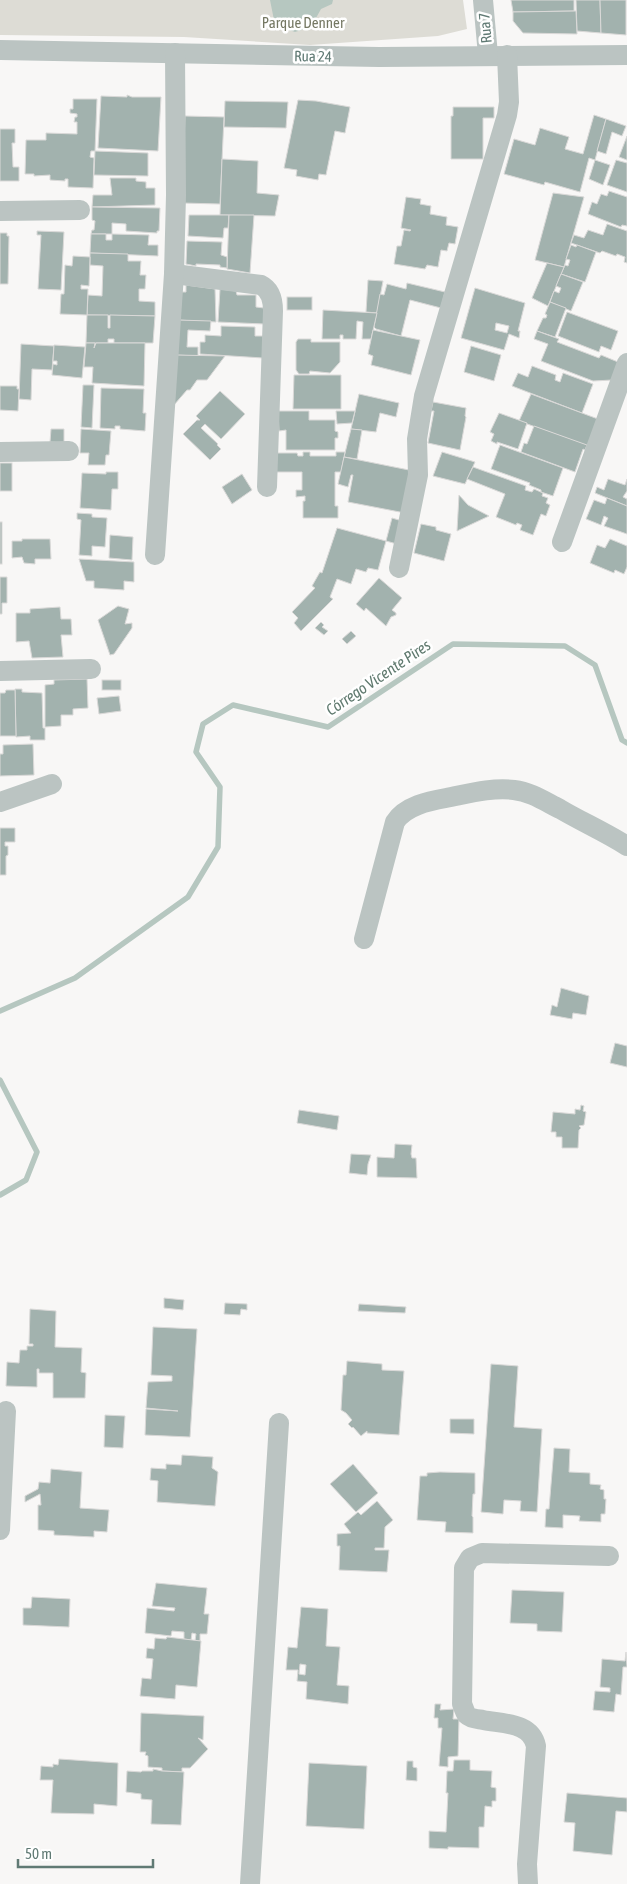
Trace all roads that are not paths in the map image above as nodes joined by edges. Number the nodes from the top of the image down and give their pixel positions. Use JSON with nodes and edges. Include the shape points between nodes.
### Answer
{"nodes":[{"id":1,"x":483,"y":0,"type":"edge"},
{"id":2,"x":0,"y":50,"type":"edge"},
{"id":3,"x":175,"y":53,"type":"junction"},
{"id":4,"x":498,"y":55,"type":"junction"},
{"id":5,"x":627,"y":55,"type":"edge"},
{"id":6,"x":80,"y":210,"type":"dead end"},
{"id":7,"x":0,"y":211,"type":"edge"},
{"id":8,"x":174,"y":274,"type":"junction"},
{"id":9,"x":627,"y":363,"type":"edge"},
{"id":10,"x":69,"y":451,"type":"dead end"},
{"id":11,"x":0,"y":452,"type":"edge"},
{"id":12,"x":267,"y":488,"type":"dead end"},
{"id":13,"x":562,"y":542,"type":"dead end"},
{"id":14,"x":155,"y":555,"type":"dead end"},
{"id":15,"x":399,"y":568,"type":"dead end"},
{"id":16,"x":91,"y":669,"type":"dead end"},
{"id":17,"x":0,"y":671,"type":"edge"},
{"id":18,"x":52,"y":784,"type":"dead end"},
{"id":19,"x":0,"y":802,"type":"edge"},
{"id":20,"x":627,"y":846,"type":"edge"},
{"id":21,"x":364,"y":938,"type":"dead end"},
{"id":22,"x":6,"y":1411,"type":"dead end"},
{"id":23,"x":279,"y":1423,"type":"dead end"},
{"id":24,"x":0,"y":1530,"type":"edge"},
{"id":25,"x":609,"y":1556,"type":"dead end"},
{"id":26,"x":250,"y":1884,"type":"edge"},
{"id":27,"x":528,"y":1884,"type":"edge"}],
"edges":[{"from":1,"to":4,"type":"street","name":"Rua 7"},
{"from":2,"to":3,"type":"street","name":"Rua 24"},
{"from":3,"to":4,"type":"street","name":"Rua 24","via":[[379,57]]},
{"from":3,"to":8,"type":"street"},
{"from":4,"to":5,"type":"street","name":"Rua 24"},
{"from":4,"to":15,"type":"street","name":"Rua 7","via":[[509,102],[507,115],[424,396],[417,439],[418,476]]},
{"from":6,"to":7,"type":"street"},
{"from":8,"to":12,"type":"street","via":[[261,285],[272,298]]},
{"from":8,"to":14,"type":"street"},
{"from":9,"to":13,"type":"street"},
{"from":10,"to":11,"type":"street"},
{"from":16,"to":17,"type":"street"},
{"from":18,"to":19,"type":"street"},
{"from":20,"to":21,"type":"street","via":[[532,794],[494,790],[427,802],[398,816],[395,822]]},
{"from":22,"to":24,"type":"street"},
{"from":23,"to":26,"type":"street"},
{"from":25,"to":27,"type":"street","via":[[482,1553],[470,1558],[464,1568],[462,1704],[466,1714],[524,1727],[536,1746]]}]}
